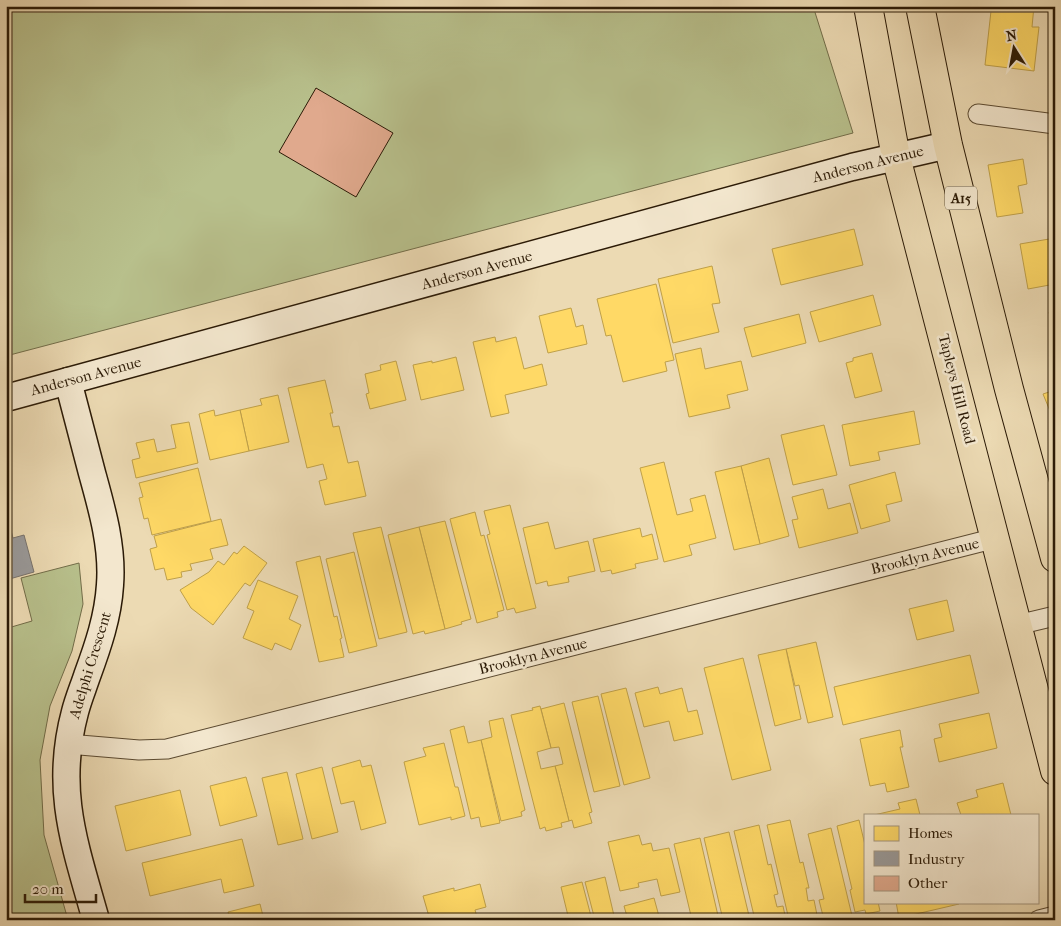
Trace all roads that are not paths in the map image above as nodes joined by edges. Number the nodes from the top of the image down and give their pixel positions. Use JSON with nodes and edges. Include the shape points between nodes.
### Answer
{"nodes":[{"id":1,"x":868,"y":6,"type":"edge"},
{"id":2,"x":920,"y":6,"type":"edge"},
{"id":3,"x":978,"y":114,"type":"dead end"},
{"id":4,"x":1055,"y":124,"type":"edge"},
{"id":5,"x":948,"y":144,"type":"junction"},
{"id":6,"x":896,"y":157,"type":"junction"},
{"id":7,"x":68,"y":381,"type":"junction"},
{"id":8,"x":6,"y":398,"type":"edge"},
{"id":9,"x":996,"y":538,"type":"junction"},
{"id":10,"x":1055,"y":558,"type":"edge"},
{"id":11,"x":1055,"y":616,"type":"edge"},
{"id":12,"x":1017,"y":625,"type":"junction"},
{"id":13,"x":68,"y":744,"type":"junction"},
{"id":14,"x":1055,"y":771,"type":"edge"},
{"id":15,"x":1055,"y":916,"type":"edge"},
{"id":16,"x":96,"y":920,"type":"edge"},
{"id":17,"x":1039,"y":920,"type":"edge"}],
"edges":[{"from":1,"to":6,"type":"main road","name":"Tapleys Hill Road"},
{"from":2,"to":5,"type":"main road","number":"A15"},
{"from":3,"to":4,"type":"street"},
{"from":5,"to":6,"type":"street","name":"Anderson Avenue"},
{"from":5,"to":10,"type":"main road","number":"A15"},
{"from":6,"to":7,"type":"street","name":"Anderson Avenue"},
{"from":6,"to":9,"type":"main road","name":"Tapleys Hill Road"},
{"from":7,"to":8,"type":"street","name":"Anderson Avenue"},
{"from":7,"to":13,"type":"street","name":"Adelphi Crescent","via":[[103,513],[110,583],[106,617],[75,710]]},
{"from":9,"to":12,"type":"main road","name":"Tapleys Hill Road"},
{"from":9,"to":13,"type":"street","name":"Brooklyn Avenue","via":[[167,749]]},
{"from":11,"to":12,"type":"street"},
{"from":12,"to":14,"type":"main road","name":"Tapleys Hill Road"},
{"from":13,"to":16,"type":"street","name":"Adelphi Crescent","via":[[66,768],[72,834]]},
{"from":15,"to":17,"type":"street"}]}
